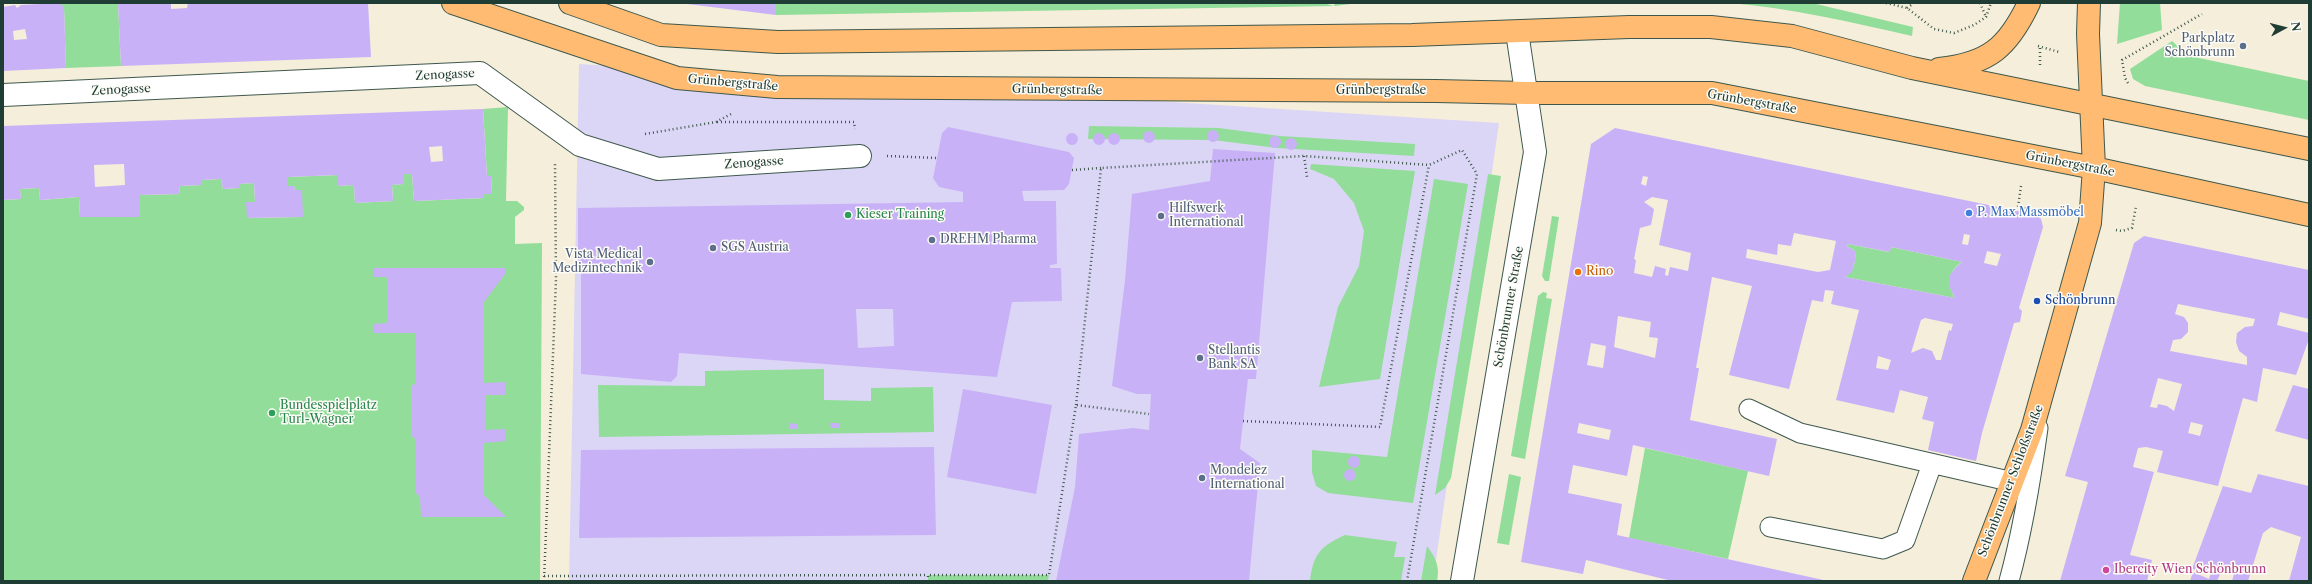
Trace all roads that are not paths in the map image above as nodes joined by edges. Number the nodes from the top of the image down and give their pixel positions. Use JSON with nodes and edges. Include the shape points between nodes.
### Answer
{"nodes":[{"id":1,"x":453,"y":3,"type":"edge"},
{"id":2,"x":570,"y":3,"type":"edge"},
{"id":3,"x":2029,"y":3,"type":"edge"},
{"id":4,"x":2089,"y":3,"type":"edge"},
{"id":5,"x":1517,"y":32,"type":"junction"},
{"id":6,"x":1912,"y":68,"type":"junction"},
{"id":7,"x":1527,"y":94,"type":"junction"},
{"id":8,"x":3,"y":95,"type":"edge"},
{"id":9,"x":2092,"y":105,"type":"junction"},
{"id":10,"x":2309,"y":149,"type":"edge"},
{"id":11,"x":860,"y":156,"type":"road end"},
{"id":12,"x":2094,"y":168,"type":"junction"},
{"id":13,"x":2309,"y":215,"type":"edge"},
{"id":14,"x":2041,"y":401,"type":"junction"},
{"id":15,"x":1749,"y":409,"type":"dead end"},
{"id":16,"x":1932,"y":464,"type":"junction"},
{"id":17,"x":2013,"y":482,"type":"junction"},
{"id":18,"x":1770,"y":527,"type":"dead end"},
{"id":19,"x":1462,"y":581,"type":"edge"},
{"id":20,"x":1974,"y":581,"type":"edge"},
{"id":21,"x":2009,"y":581,"type":"edge"}],
"edges":[{"from":1,"to":7,"type":"main road","name":"Grünbergstraße","via":[[677,78],[777,87],[1436,91]]},
{"from":2,"to":5,"type":"main road","via":[[661,35],[778,42]]},
{"from":3,"to":6,"type":"main road","via":[[2014,33],[1988,55],[1950,68]]},
{"from":4,"to":9,"type":"main road","name":"Schönbrunner Schloßstraße"},
{"from":5,"to":6,"type":"main road","via":[[1629,27],[1711,27],[1792,36]]},
{"from":5,"to":7,"type":"street","name":"Schönbrunner Straße"},
{"from":6,"to":9,"type":"main road"},
{"from":7,"to":12,"type":"main road","name":"Grünbergstraße","via":[[1712,93]]},
{"from":7,"to":19,"type":"street","name":"Schönbrunner Straße","via":[[1536,152]]},
{"from":8,"to":11,"type":"street","name":"Zenogasse","via":[[480,73],[580,145],[658,169]]},
{"from":9,"to":10,"type":"main road"},
{"from":9,"to":12,"type":"main road","name":"Schönbrunner Schloßstraße"},
{"from":12,"to":13,"type":"main road","name":"Grünbergstraße"},
{"from":12,"to":14,"type":"main road","name":"Schönbrunner Schloßstraße","via":[[2090,224]]},
{"from":14,"to":17,"type":"main road","name":"Schönbrunner Schloßstraße"},
{"from":14,"to":21,"type":"lane","via":[[2030,493]]},
{"from":15,"to":16,"type":"lane","via":[[1800,433]]},
{"from":16,"to":17,"type":"lane"},
{"from":16,"to":18,"type":"lane","via":[[1905,540],[1892,547],[1883,549]]},
{"from":17,"to":20,"type":"main road","name":"Schönbrunner Schloßstraße"}]}
